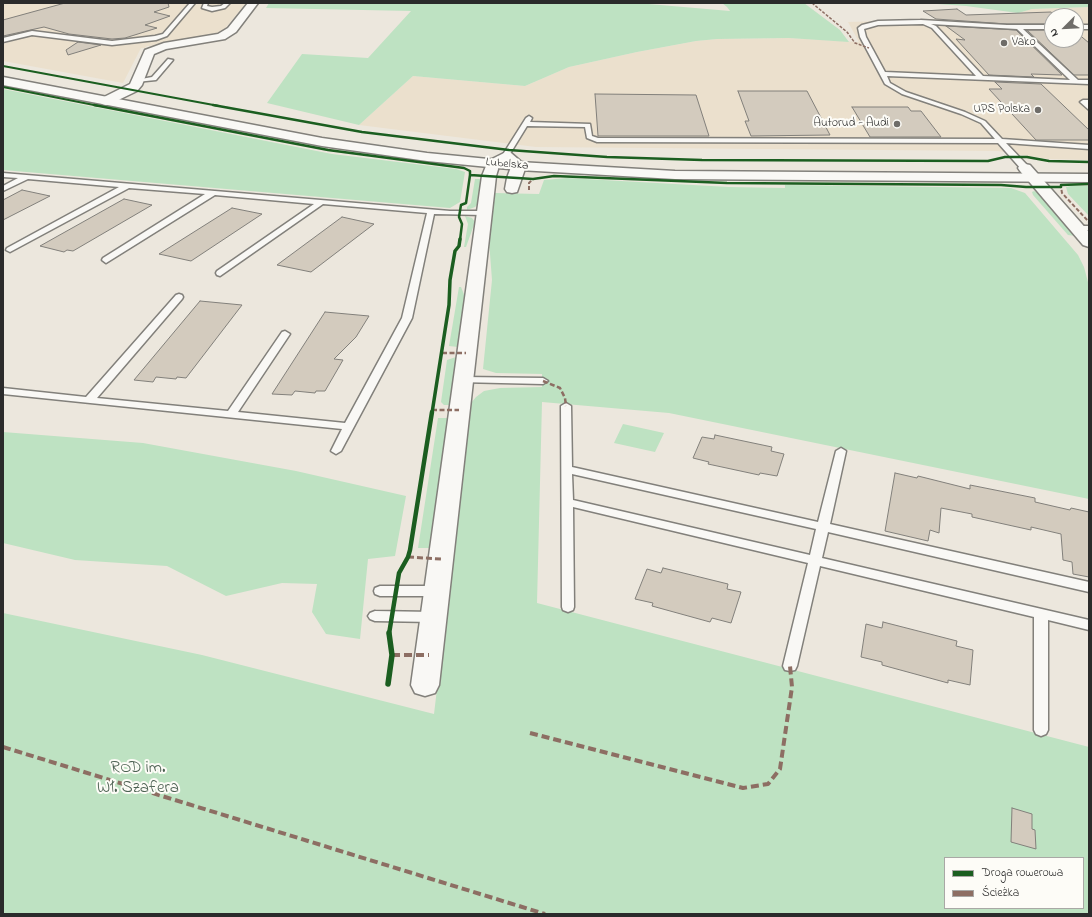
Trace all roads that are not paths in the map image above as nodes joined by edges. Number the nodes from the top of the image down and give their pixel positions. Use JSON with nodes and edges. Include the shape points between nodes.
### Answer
{"nodes":[{"id":1,"x":193,"y":3,"type":"edge"},
{"id":2,"x":206,"y":3,"type":"edge"},
{"id":3,"x":228,"y":3,"type":"edge"},
{"id":4,"x":253,"y":3,"type":"edge"},
{"id":5,"x":920,"y":22,"type":"junction"},
{"id":6,"x":1018,"y":27,"type":"junction"},
{"id":7,"x":1044,"y":27,"type":"edge"},
{"id":8,"x":156,"y":38,"type":"junction"},
{"id":9,"x":3,"y":40,"type":"edge"},
{"id":10,"x":149,"y":52,"type":"junction"},
{"id":11,"x":170,"y":60,"type":"dead end"},
{"id":12,"x":3,"y":72,"type":"edge"},
{"id":13,"x":883,"y":74,"type":"junction"},
{"id":14,"x":982,"y":79,"type":"junction"},
{"id":15,"x":3,"y":81,"type":"edge"},
{"id":16,"x":138,"y":81,"type":"junction"},
{"id":17,"x":1076,"y":82,"type":"junction"},
{"id":18,"x":1089,"y":82,"type":"edge"},
{"id":19,"x":122,"y":94,"type":"junction"},
{"id":20,"x":106,"y":101,"type":"junction"},
{"id":21,"x":1089,"y":102,"type":"edge"},
{"id":22,"x":1089,"y":108,"type":"edge"},
{"id":23,"x":1002,"y":141,"type":"junction"},
{"id":24,"x":1089,"y":147,"type":"edge"},
{"id":25,"x":500,"y":160,"type":"junction"},
{"id":26,"x":519,"y":166,"type":"junction"},
{"id":27,"x":1089,"y":168,"type":"edge"},
{"id":28,"x":781,"y":172,"type":"junction"},
{"id":29,"x":1029,"y":173,"type":"junction"},
{"id":30,"x":3,"y":175,"type":"edge"},
{"id":31,"x":28,"y":177,"type":"junction"},
{"id":32,"x":1089,"y":178,"type":"edge"},
{"id":33,"x":127,"y":186,"type":"junction"},
{"id":34,"x":3,"y":189,"type":"edge"},
{"id":35,"x":512,"y":189,"type":"dead end"},
{"id":36,"x":213,"y":193,"type":"junction"},
{"id":37,"x":321,"y":202,"type":"junction"},
{"id":38,"x":430,"y":211,"type":"junction"},
{"id":39,"x":484,"y":213,"type":"junction"},
{"id":40,"x":1083,"y":228,"type":"edge"},
{"id":41,"x":1089,"y":242,"type":"edge"},
{"id":42,"x":10,"y":250,"type":"dead end"},
{"id":43,"x":106,"y":260,"type":"dead end"},
{"id":44,"x":220,"y":273,"type":"dead end"},
{"id":45,"x":179,"y":297,"type":"dead end"},
{"id":46,"x":285,"y":334,"type":"dead end"},
{"id":47,"x":463,"y":380,"type":"junction"},
{"id":48,"x":543,"y":381,"type":"dead end"},
{"id":49,"x":3,"y":391,"type":"edge"},
{"id":50,"x":89,"y":400,"type":"junction"},
{"id":51,"x":566,"y":406,"type":"dead end"},
{"id":52,"x":231,"y":415,"type":"junction"},
{"id":53,"x":349,"y":427,"type":"junction"},
{"id":54,"x":841,"y":450,"type":"dead end"},
{"id":55,"x":336,"y":451,"type":"dead end"},
{"id":56,"x":566,"y":469,"type":"junction"},
{"id":57,"x":567,"y":502,"type":"junction"},
{"id":58,"x":823,"y":527,"type":"junction"},
{"id":59,"x":815,"y":560,"type":"junction"},
{"id":60,"x":1089,"y":587,"type":"edge"},
{"id":61,"x":380,"y":591,"type":"dead end"},
{"id":62,"x":437,"y":591,"type":"junction"},
{"id":63,"x":568,"y":607,"type":"dead end"},
{"id":64,"x":1041,"y":614,"type":"junction"},
{"id":65,"x":375,"y":616,"type":"dead end"},
{"id":66,"x":433,"y":617,"type":"junction"},
{"id":67,"x":1089,"y":625,"type":"edge"},
{"id":68,"x":790,"y":666,"type":"dead end"},
{"id":69,"x":425,"y":685,"type":"dead end"},
{"id":70,"x":1041,"y":730,"type":"dead end"}],
"edges":[{"from":1,"to":8,"type":"lane","via":[[165,35]]},
{"from":2,"to":3,"type":"lane","via":[[204,7],[212,9],[224,7]]},
{"from":4,"to":10,"type":"main road","via":[[232,30],[221,37],[164,46]]},
{"from":5,"to":6,"type":"lane"},
{"from":5,"to":13,"type":"lane","via":[[878,24],[861,28],[863,37]]},
{"from":5,"to":14,"type":"lane","via":[[934,27]]},
{"from":6,"to":7,"type":"lane"},
{"from":6,"to":17,"type":"lane"},
{"from":8,"to":9,"type":"lane","via":[[112,43],[32,33]]},
{"from":8,"to":10,"type":"lane"},
{"from":10,"to":16,"type":"main road"},
{"from":11,"to":16,"type":"lane","via":[[154,79]]},
{"from":12,"to":19,"type":"main road","name":"Lubelska"},
{"from":13,"to":14,"type":"lane"},
{"from":13,"to":23,"type":"lane","via":[[888,84],[904,93],[983,122]]},
{"from":14,"to":17,"type":"lane"},
{"from":15,"to":20,"type":"main road","name":"Lubelska"},
{"from":16,"to":19,"type":"main road","via":[[133,88]]},
{"from":17,"to":18,"type":"lane"},
{"from":19,"to":20,"type":"main road"},
{"from":19,"to":25,"type":"main road","name":"Lubelska","via":[[329,133]]},
{"from":20,"to":25,"type":"main road","name":"Lubelska","via":[[344,145]]},
{"from":21,"to":22,"type":"lane","via":[[1083,102]]},
{"from":23,"to":24,"type":"lane"},
{"from":23,"to":25,"type":"lane","via":[[597,140],[589,137],[588,125],[528,120]]},
{"from":23,"to":29,"type":"lane"},
{"from":25,"to":26,"type":"main road"},
{"from":25,"to":28,"type":"main road","name":"Lubelska"},
{"from":25,"to":39,"type":"main road","via":[[489,176]]},
{"from":26,"to":28,"type":"main road","name":"Lubelska","via":[[641,174]]},
{"from":26,"to":35,"type":"main road"},
{"from":27,"to":29,"type":"main road","name":"Lubelska"},
{"from":28,"to":29,"type":"main road","name":"Lubelska"},
{"from":29,"to":32,"type":"main road","name":"Lubelska"},
{"from":29,"to":40,"type":"main road"},
{"from":30,"to":31,"type":"lane"},
{"from":31,"to":33,"type":"lane"},
{"from":31,"to":34,"type":"lane"},
{"from":33,"to":36,"type":"lane"},
{"from":33,"to":42,"type":"lane"},
{"from":36,"to":37,"type":"lane"},
{"from":36,"to":43,"type":"lane"},
{"from":37,"to":38,"type":"lane"},
{"from":37,"to":44,"type":"lane"},
{"from":38,"to":39,"type":"lane"},
{"from":38,"to":53,"type":"lane","via":[[407,318]]},
{"from":39,"to":47,"type":"main road"},
{"from":40,"to":41,"type":"main road"},
{"from":45,"to":50,"type":"lane"},
{"from":46,"to":52,"type":"lane"},
{"from":47,"to":48,"type":"lane"},
{"from":47,"to":62,"type":"main road"},
{"from":49,"to":50,"type":"lane"},
{"from":50,"to":52,"type":"lane"},
{"from":51,"to":56,"type":"lane"},
{"from":52,"to":53,"type":"lane"},
{"from":53,"to":55,"type":"lane"},
{"from":54,"to":58,"type":"lane"},
{"from":56,"to":57,"type":"lane"},
{"from":56,"to":58,"type":"lane"},
{"from":57,"to":59,"type":"lane"},
{"from":57,"to":63,"type":"lane"},
{"from":58,"to":59,"type":"lane"},
{"from":58,"to":60,"type":"lane"},
{"from":59,"to":64,"type":"lane"},
{"from":59,"to":68,"type":"lane"},
{"from":61,"to":62,"type":"lane"},
{"from":62,"to":66,"type":"main road"},
{"from":64,"to":67,"type":"lane"},
{"from":64,"to":70,"type":"lane"},
{"from":65,"to":66,"type":"lane"},
{"from":66,"to":69,"type":"main road"}]}
